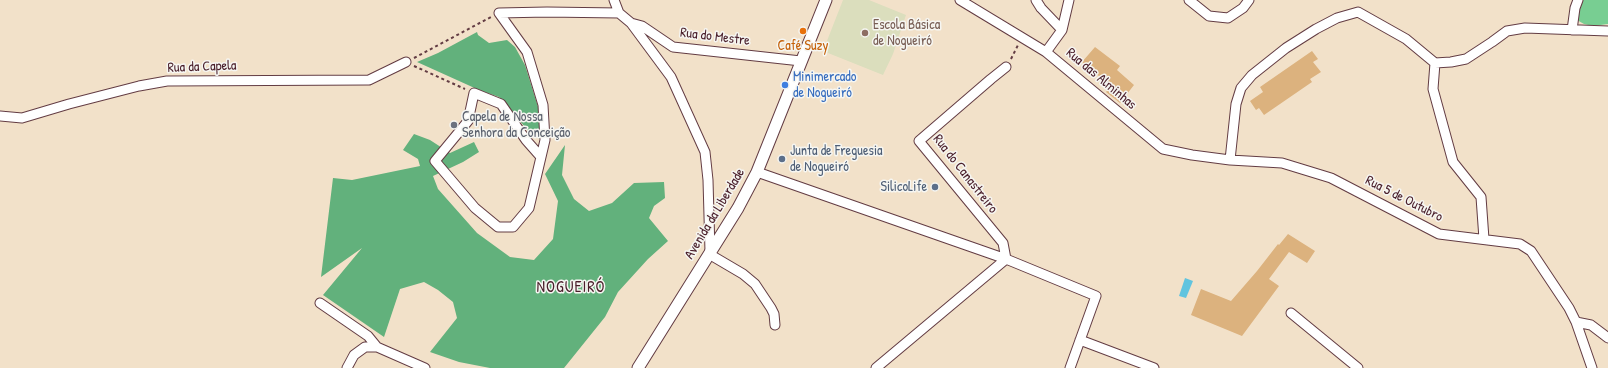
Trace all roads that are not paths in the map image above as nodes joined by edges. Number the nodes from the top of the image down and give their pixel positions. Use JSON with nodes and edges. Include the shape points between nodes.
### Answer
{"nodes":[{"id":1,"x":614,"y":0,"type":"edge"},
{"id":2,"x":826,"y":0,"type":"edge"},
{"id":3,"x":960,"y":0,"type":"edge"},
{"id":4,"x":1036,"y":0,"type":"edge"},
{"id":5,"x":1069,"y":0,"type":"edge"},
{"id":6,"x":1189,"y":0,"type":"edge"},
{"id":7,"x":1249,"y":0,"type":"edge"},
{"id":8,"x":1578,"y":0,"type":"edge"},
{"id":9,"x":618,"y":13,"type":"junction"},
{"id":10,"x":631,"y":23,"type":"junction"},
{"id":11,"x":1062,"y":30,"type":"junction"},
{"id":12,"x":1572,"y":30,"type":"junction"},
{"id":13,"x":1608,"y":31,"type":"edge"},
{"id":14,"x":1046,"y":52,"type":"junction"},
{"id":15,"x":406,"y":62,"type":"road end"},
{"id":16,"x":801,"y":62,"type":"junction"},
{"id":17,"x":1435,"y":63,"type":"junction"},
{"id":18,"x":1006,"y":67,"type":"road end"},
{"id":19,"x":0,"y":116,"type":"edge"},
{"id":20,"x":541,"y":157,"type":"junction"},
{"id":21,"x":1230,"y":160,"type":"junction"},
{"id":22,"x":757,"y":172,"type":"junction"},
{"id":23,"x":1484,"y":239,"type":"junction"},
{"id":24,"x":709,"y":253,"type":"junction"},
{"id":25,"x":1006,"y":259,"type":"junction"},
{"id":26,"x":320,"y":303,"type":"dead end"},
{"id":27,"x":1291,"y":313,"type":"dead end"},
{"id":28,"x":1576,"y":322,"type":"junction"},
{"id":29,"x":775,"y":325,"type":"dead end"},
{"id":30,"x":1608,"y":338,"type":"edge"},
{"id":31,"x":1080,"y":340,"type":"junction"},
{"id":32,"x":377,"y":347,"type":"junction"},
{"id":33,"x":347,"y":368,"type":"edge"},
{"id":34,"x":425,"y":368,"type":"edge"},
{"id":35,"x":638,"y":368,"type":"edge"},
{"id":36,"x":876,"y":368,"type":"edge"},
{"id":37,"x":1070,"y":368,"type":"edge"},
{"id":38,"x":1154,"y":368,"type":"edge"},
{"id":39,"x":1358,"y":368,"type":"edge"},
{"id":40,"x":1592,"y":368,"type":"edge"}],
"edges":[{"from":1,"to":9,"type":"street"},
{"from":2,"to":16,"type":"street","name":"Avenida da Liberdade"},
{"from":3,"to":14,"type":"street","name":"Rua das Alminhas"},
{"from":4,"to":11,"type":"street"},
{"from":5,"to":11,"type":"street"},
{"from":6,"to":7,"type":"street","via":[[1209,16],[1228,18],[1243,8]]},
{"from":8,"to":12,"type":"street"},
{"from":9,"to":10,"type":"street"},
{"from":9,"to":20,"type":"street","via":[[499,13],[527,52],[543,105],[545,140]]},
{"from":10,"to":16,"type":"street","name":"Rua do Mestre","via":[[642,26],[673,47]]},
{"from":10,"to":24,"type":"street","via":[[671,77],[705,152]]},
{"from":11,"to":14,"type":"street"},
{"from":12,"to":13,"type":"street"},
{"from":12,"to":17,"type":"street","via":[[1525,28],[1507,31],[1466,59]]},
{"from":14,"to":21,"type":"street","name":"Rua das Alminhas","via":[[1163,149]]},
{"from":15,"to":19,"type":"street","name":"Rua da Capela","via":[[369,80],[167,81],[76,102],[22,118]]},
{"from":16,"to":22,"type":"street","name":"Avenida da Liberdade"},
{"from":17,"to":21,"type":"street","via":[[1406,39],[1358,12],[1337,18],[1286,48],[1252,75],[1241,88],[1236,104]]},
{"from":17,"to":23,"type":"street","via":[[1433,89],[1453,162],[1481,197]]},
{"from":18,"to":25,"type":"street","name":"Rua do Canastreiro","via":[[919,141],[1003,243]]},
{"from":20,"to":20,"type":"street","via":[[529,208],[513,227],[498,227],[475,208],[435,161],[468,121],[474,93],[501,104]]},
{"from":21,"to":23,"type":"street","name":"Rua 5 de Outubro","via":[[1282,163],[1331,178],[1439,234]]},
{"from":22,"to":24,"type":"street","name":"Avenida da Liberdade","via":[[738,208]]},
{"from":22,"to":25,"type":"street"},
{"from":23,"to":28,"type":"street","name":"Rua 5 de Outubro","via":[[1520,244],[1531,251]]},
{"from":24,"to":29,"type":"street","via":[[755,284],[774,314]]},
{"from":24,"to":35,"type":"street","name":"Avenida da Liberdade"},
{"from":25,"to":31,"type":"street","via":[[1096,296]]},
{"from":25,"to":36,"type":"street"},
{"from":26,"to":32,"type":"street","via":[[368,336]]},
{"from":27,"to":39,"type":"street"},
{"from":28,"to":30,"type":"street","via":[[1591,325]]},
{"from":28,"to":40,"type":"street","name":"Rua 5 de Outubro"},
{"from":31,"to":37,"type":"street"},
{"from":31,"to":38,"type":"street"},
{"from":32,"to":33,"type":"street","via":[[364,347],[354,355]]},
{"from":32,"to":34,"type":"street"}]}
